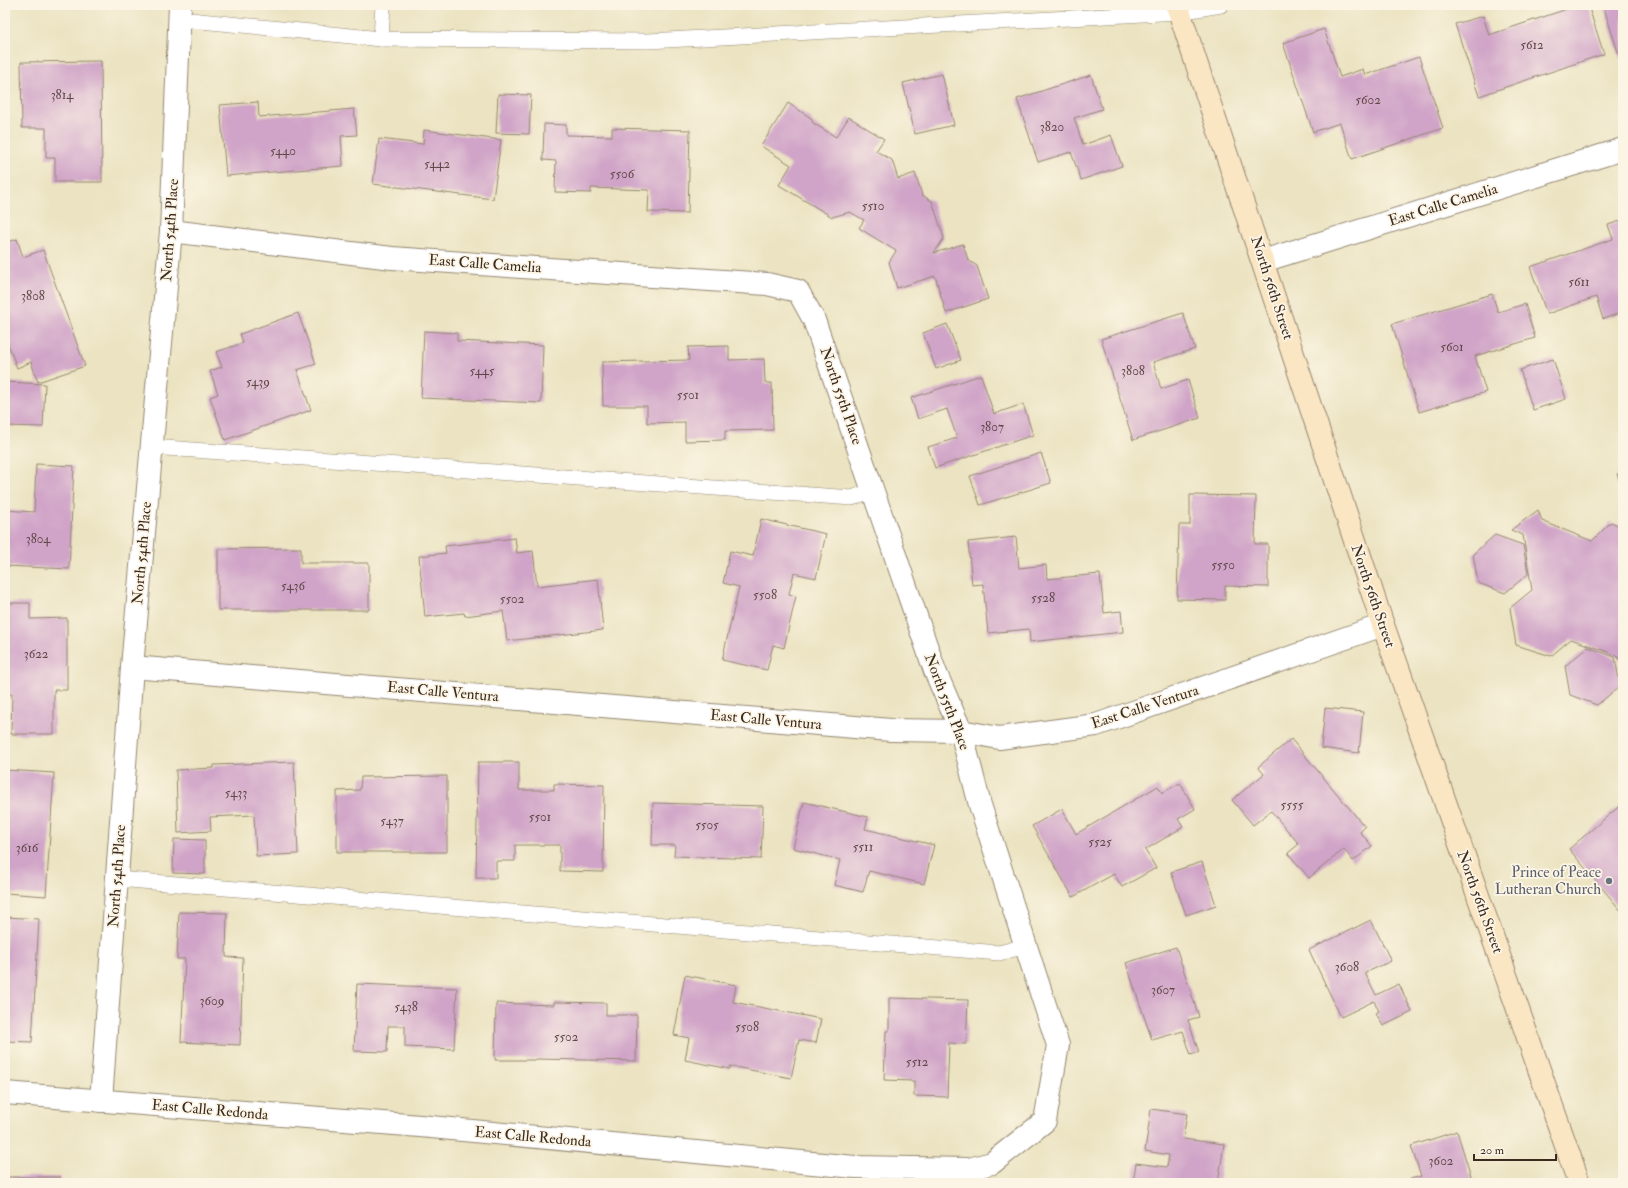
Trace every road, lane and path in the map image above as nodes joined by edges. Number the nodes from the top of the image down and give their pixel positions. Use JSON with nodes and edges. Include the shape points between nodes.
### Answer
{"nodes":[{"id":1,"x":383,"y":5,"type":"edge"},
{"id":2,"x":1220,"y":5,"type":"edge"},
{"id":3,"x":1178,"y":8,"type":"edge"},
{"id":4,"x":180,"y":12,"type":"edge"},
{"id":5,"x":381,"y":39,"type":"junction"},
{"id":6,"x":1623,"y":149,"type":"edge"},
{"id":7,"x":171,"y":231,"type":"junction"},
{"id":8,"x":1263,"y":261,"type":"junction"},
{"id":9,"x":798,"y":291,"type":"joint"},
{"id":10,"x":152,"y":447,"type":"junction"},
{"id":11,"x":873,"y":490,"type":"junction"},
{"id":12,"x":1383,"y":625,"type":"junction"},
{"id":13,"x":132,"y":667,"type":"junction"},
{"id":14,"x":961,"y":731,"type":"junction"},
{"id":15,"x":117,"y":878,"type":"junction"},
{"id":16,"x":1026,"y":946,"type":"junction"},
{"id":17,"x":5,"y":1093,"type":"edge"},
{"id":18,"x":101,"y":1101,"type":"junction"},
{"id":19,"x":1045,"y":1121,"type":"joint"},
{"id":20,"x":1579,"y":1183,"type":"edge"}],
"edges":[{"from":1,"to":5,"type":"lane"},
{"from":2,"to":3,"type":"lane"},
{"from":3,"to":5,"type":"lane","via":[[648,41]]},
{"from":3,"to":8,"type":"main road","name":"North 56th Street"},
{"from":4,"to":5,"type":"lane"},
{"from":4,"to":7,"type":"street","name":"North 54th Place"},
{"from":6,"to":8,"type":"street","name":"East Calle Camelia"},
{"from":7,"to":9,"type":"street","name":"East Calle Camelia","via":[[392,258],[767,284]]},
{"from":7,"to":10,"type":"street","name":"North 54th Place"},
{"from":8,"to":12,"type":"main road","name":"North 56th Street"},
{"from":9,"to":11,"type":"street","name":"North 55th Place","via":[[814,320]]},
{"from":10,"to":11,"type":"lane","via":[[852,498]]},
{"from":10,"to":13,"type":"street","name":"North 54th Place"},
{"from":11,"to":14,"type":"street","name":"North 55th Place","via":[[935,671]]},
{"from":12,"to":14,"type":"street","name":"East Calle Ventura","via":[[1096,725],[999,738]]},
{"from":12,"to":20,"type":"main road","name":"North 56th Street"},
{"from":13,"to":14,"type":"street","name":"East Calle Ventura","via":[[891,730]]},
{"from":13,"to":15,"type":"street","name":"North 54th Place"},
{"from":14,"to":16,"type":"street","name":"North 55th Place","via":[[980,805]]},
{"from":15,"to":16,"type":"lane","via":[[998,953]]},
{"from":15,"to":18,"type":"street","name":"North 54th Place"},
{"from":16,"to":19,"type":"street","name":"North 55th Place","via":[[1058,1045]]},
{"from":17,"to":18,"type":"street","name":"East Calle Redonda"},
{"from":18,"to":19,"type":"street","name":"East Calle Redonda","via":[[420,1126],[856,1167],[969,1169],[992,1163]]}]}
